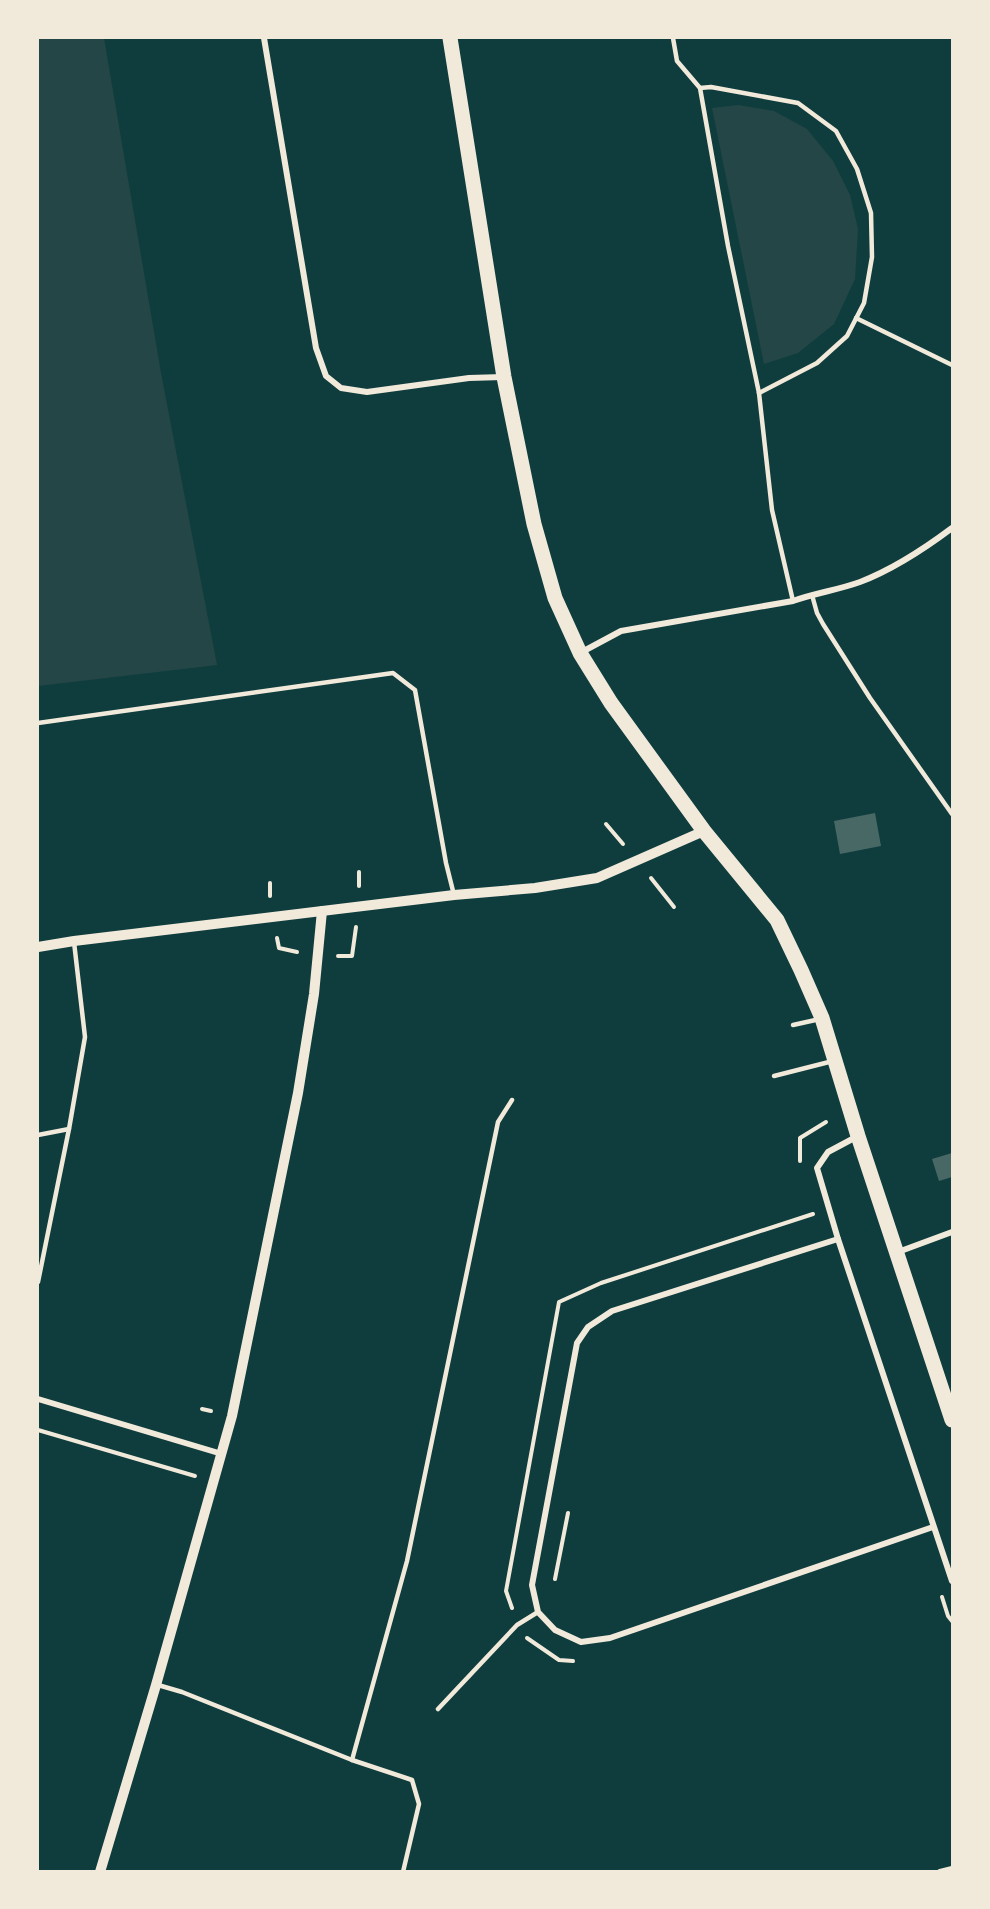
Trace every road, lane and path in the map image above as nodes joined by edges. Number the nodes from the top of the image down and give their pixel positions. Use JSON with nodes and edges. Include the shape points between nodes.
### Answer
{"nodes":[{"id":1,"x":264,"y":38,"type":"edge"},
{"id":2,"x":450,"y":38,"type":"edge"},
{"id":3,"x":673,"y":38,"type":"edge"},
{"id":4,"x":700,"y":88,"type":"junction"},
{"id":5,"x":856,"y":318,"type":"junction"},
{"id":6,"x":952,"y":365,"type":"edge"},
{"id":7,"x":504,"y":377,"type":"junction"},
{"id":8,"x":759,"y":393,"type":"junction"},
{"id":9,"x":952,"y":528,"type":"edge"},
{"id":10,"x":812,"y":594,"type":"junction"},
{"id":11,"x":793,"y":601,"type":"junction"},
{"id":12,"x":580,"y":653,"type":"junction"},
{"id":13,"x":38,"y":723,"type":"edge"},
{"id":14,"x":952,"y":814,"type":"edge"},
{"id":15,"x":704,"y":831,"type":"junction"},
{"id":16,"x":454,"y":895,"type":"junction"},
{"id":17,"x":322,"y":911,"type":"junction"},
{"id":18,"x":74,"y":941,"type":"junction"},
{"id":19,"x":38,"y":947,"type":"edge"},
{"id":20,"x":822,"y":1018,"type":"junction"},
{"id":21,"x":793,"y":1025,"type":"dead end"},
{"id":22,"x":836,"y":1060,"type":"junction"},
{"id":23,"x":774,"y":1076,"type":"dead end"},
{"id":24,"x":512,"y":1100,"type":"dead end"},
{"id":25,"x":69,"y":1129,"type":"junction"},
{"id":26,"x":38,"y":1135,"type":"edge"},
{"id":27,"x":858,"y":1136,"type":"junction"},
{"id":28,"x":814,"y":1214,"type":"dead end"},
{"id":29,"x":952,"y":1232,"type":"edge"},
{"id":30,"x":838,"y":1239,"type":"junction"},
{"id":31,"x":898,"y":1252,"type":"junction"},
{"id":32,"x":38,"y":1282,"type":"edge"},
{"id":33,"x":38,"y":1399,"type":"edge"},
{"id":34,"x":952,"y":1419,"type":"edge"},
{"id":35,"x":38,"y":1430,"type":"edge"},
{"id":36,"x":222,"y":1454,"type":"junction"},
{"id":37,"x":179,"y":1471,"type":"dead end"},
{"id":38,"x":568,"y":1512,"type":"dead end"},
{"id":39,"x":933,"y":1527,"type":"junction"},
{"id":40,"x":952,"y":1581,"type":"edge"},
{"id":41,"x":553,"y":1590,"type":"dead end"},
{"id":42,"x":538,"y":1612,"type":"junction"},
{"id":43,"x":517,"y":1625,"type":"junction"},
{"id":44,"x":579,"y":1661,"type":"dead end"},
{"id":45,"x":156,"y":1685,"type":"junction"},
{"id":46,"x":438,"y":1709,"type":"dead end"},
{"id":47,"x":352,"y":1761,"type":"junction"},
{"id":48,"x":952,"y":1869,"type":"edge"},
{"id":49,"x":100,"y":1872,"type":"edge"},
{"id":50,"x":403,"y":1872,"type":"edge"},
{"id":51,"x":940,"y":1872,"type":"edge"}],
"edges":[{"from":1,"to":7,"type":"street","via":[[315,348],[326,376],[341,388],[367,392]]},
{"from":2,"to":7,"type":"main road"},
{"from":3,"to":4,"type":"lane","via":[[677,61]]},
{"from":4,"to":5,"type":"lane","via":[[798,103],[836,131],[857,169],[871,213],[872,257],[864,303]]},
{"from":4,"to":8,"type":"lane"},
{"from":5,"to":6,"type":"lane"},
{"from":5,"to":8,"type":"lane","via":[[847,336],[817,363]]},
{"from":7,"to":12,"type":"main road","via":[[534,524],[555,598]]},
{"from":8,"to":11,"type":"lane","via":[[772,510]]},
{"from":9,"to":10,"type":"street","via":[[918,554],[860,582]]},
{"from":10,"to":11,"type":"street"},
{"from":10,"to":14,"type":"lane","via":[[823,624],[870,698]]},
{"from":11,"to":12,"type":"street","via":[[621,630]]},
{"from":12,"to":15,"type":"main road","via":[[611,703]]},
{"from":13,"to":16,"type":"lane","via":[[393,673],[415,690]]},
{"from":15,"to":16,"type":"street","via":[[597,878]]},
{"from":15,"to":20,"type":"main road","via":[[777,920]]},
{"from":16,"to":17,"type":"street"},
{"from":17,"to":18,"type":"street"},
{"from":17,"to":36,"type":"street","via":[[298,1093]]},
{"from":18,"to":19,"type":"street"},
{"from":18,"to":25,"type":"lane","via":[[85,1037]]},
{"from":20,"to":21,"type":"lane"},
{"from":20,"to":22,"type":"main road"},
{"from":22,"to":23,"type":"lane"},
{"from":22,"to":27,"type":"main road"},
{"from":24,"to":47,"type":"lane","via":[[498,1122],[407,1561]]},
{"from":25,"to":26,"type":"lane"},
{"from":25,"to":32,"type":"lane"},
{"from":27,"to":30,"type":"street","via":[[828,1152],[817,1168]]},
{"from":27,"to":31,"type":"main road"},
{"from":28,"to":43,"type":"path","via":[[601,1283],[559,1302],[506,1591]]},
{"from":29,"to":31,"type":"street"},
{"from":30,"to":39,"type":"street"},
{"from":30,"to":42,"type":"street","via":[[612,1311],[588,1328],[577,1343],[532,1585]]},
{"from":31,"to":34,"type":"main road"},
{"from":33,"to":36,"type":"street"},
{"from":35,"to":37,"type":"path"},
{"from":36,"to":45,"type":"street"},
{"from":38,"to":41,"type":"path"},
{"from":39,"to":40,"type":"street"},
{"from":39,"to":42,"type":"street","via":[[610,1638],[581,1642],[555,1630]]},
{"from":42,"to":43,"type":"lane"},
{"from":43,"to":44,"type":"path","via":[[526,1638],[559,1660]]},
{"from":43,"to":46,"type":"lane"},
{"from":45,"to":47,"type":"lane"},
{"from":45,"to":49,"type":"street"},
{"from":47,"to":50,"type":"lane","via":[[412,1780],[419,1804]]},
{"from":48,"to":51,"type":"street"}]}
